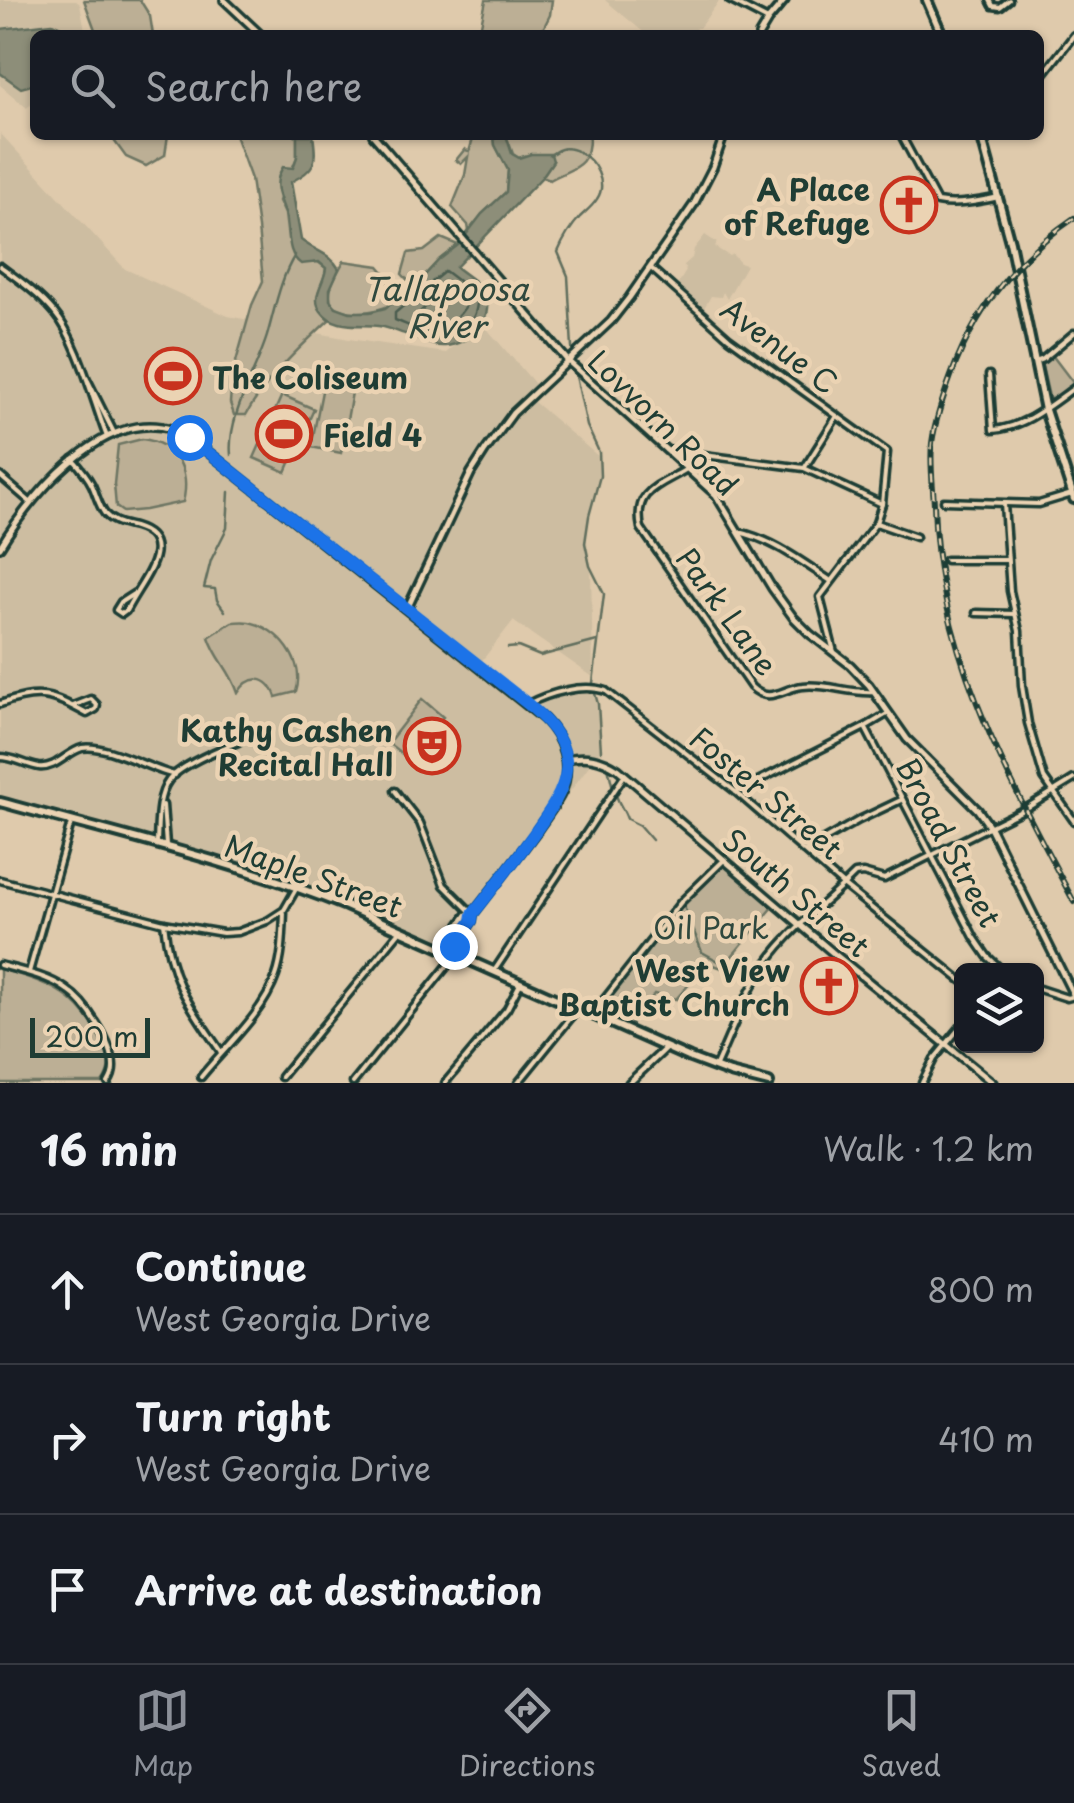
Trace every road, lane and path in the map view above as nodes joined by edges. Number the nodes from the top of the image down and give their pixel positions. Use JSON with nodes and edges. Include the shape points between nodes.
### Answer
{"nodes":[{"id":1,"x":224,"y":0,"type":"edge"},
{"id":2,"x":729,"y":0,"type":"edge"},
{"id":3,"x":785,"y":0,"type":"edge"},
{"id":4,"x":927,"y":0,"type":"edge"},
{"id":5,"x":990,"y":0,"type":"edge"},
{"id":6,"x":1009,"y":0,"type":"edge"},
{"id":7,"x":768,"y":20,"type":"junction"},
{"id":8,"x":256,"y":30,"type":"edge"},
{"id":9,"x":762,"y":30,"type":"edge"},
{"id":10,"x":940,"y":30,"type":"edge"},
{"id":11,"x":1074,"y":35,"type":"edge"},
{"id":12,"x":1044,"y":74,"type":"edge"},
{"id":13,"x":377,"y":140,"type":"edge"},
{"id":14,"x":722,"y":140,"type":"edge"},
{"id":15,"x":904,"y":140,"type":"edge"},
{"id":16,"x":983,"y":140,"type":"edge"},
{"id":17,"x":999,"y":197,"type":"junction"},
{"id":18,"x":0,"y":266,"type":"edge"},
{"id":19,"x":650,"y":268,"type":"junction"},
{"id":20,"x":1074,"y":333,"type":"edge"},
{"id":21,"x":568,"y":361,"type":"junction"},
{"id":22,"x":1035,"y":362,"type":"junction"},
{"id":23,"x":989,"y":374,"type":"dead end"},
{"id":24,"x":1074,"y":388,"type":"edge"},
{"id":25,"x":1045,"y":410,"type":"junction"},
{"id":26,"x":837,"y":416,"type":"junction"},
{"id":27,"x":110,"y":435,"type":"junction"},
{"id":28,"x":666,"y":450,"type":"junction"},
{"id":29,"x":73,"y":459,"type":"junction"},
{"id":30,"x":804,"y":468,"type":"junction"},
{"id":31,"x":688,"y":469,"type":"junction"},
{"id":32,"x":0,"y":476,"type":"edge"},
{"id":33,"x":1073,"y":495,"type":"edge"},
{"id":34,"x":944,"y":501,"type":"dead end"},
{"id":35,"x":32,"y":504,"type":"junction"},
{"id":36,"x":882,"y":504,"type":"junction"},
{"id":37,"x":1004,"y":504,"type":"junction"},
{"id":38,"x":876,"y":523,"type":"junction"},
{"id":39,"x":737,"y":531,"type":"junction"},
{"id":40,"x":916,"y":537,"type":"dead end"},
{"id":41,"x":0,"y":547,"type":"edge"},
{"id":42,"x":946,"y":560,"type":"dead end"},
{"id":43,"x":1007,"y":560,"type":"junction"},
{"id":44,"x":832,"y":581,"type":"junction"},
{"id":45,"x":135,"y":593,"type":"dead end"},
{"id":46,"x":407,"y":610,"type":"junction"},
{"id":47,"x":976,"y":613,"type":"dead end"},
{"id":48,"x":1016,"y":614,"type":"junction"},
{"id":49,"x":834,"y":652,"type":"junction"},
{"id":50,"x":874,"y":692,"type":"junction"},
{"id":51,"x":0,"y":704,"type":"edge"},
{"id":52,"x":528,"y":704,"type":"junction"},
{"id":53,"x":72,"y":706,"type":"dead end"},
{"id":54,"x":888,"y":713,"type":"junction"},
{"id":55,"x":866,"y":727,"type":"junction"},
{"id":56,"x":228,"y":745,"type":"dead end"},
{"id":57,"x":0,"y":757,"type":"edge"},
{"id":58,"x":565,"y":758,"type":"junction"},
{"id":59,"x":625,"y":774,"type":"junction"},
{"id":60,"x":175,"y":775,"type":"junction"},
{"id":61,"x":1074,"y":779,"type":"edge"},
{"id":62,"x":395,"y":791,"type":"dead end"},
{"id":63,"x":736,"y":792,"type":"junction"},
{"id":64,"x":1053,"y":792,"type":"junction"},
{"id":65,"x":162,"y":800,"type":"junction"},
{"id":66,"x":902,"y":800,"type":"junction"},
{"id":67,"x":0,"y":802,"type":"edge"},
{"id":68,"x":1074,"y":821,"type":"edge"},
{"id":69,"x":72,"y":822,"type":"junction"},
{"id":70,"x":990,"y":827,"type":"junction"},
{"id":71,"x":156,"y":844,"type":"junction"},
{"id":72,"x":166,"y":846,"type":"junction"},
{"id":73,"x":804,"y":851,"type":"junction"},
{"id":74,"x":930,"y":856,"type":"junction"},
{"id":75,"x":724,"y":860,"type":"junction"},
{"id":76,"x":0,"y":880,"type":"edge"},
{"id":77,"x":843,"y":886,"type":"junction"},
{"id":78,"x":297,"y":887,"type":"junction"},
{"id":79,"x":52,"y":894,"type":"junction"},
{"id":80,"x":284,"y":910,"type":"junction"},
{"id":81,"x":473,"y":914,"type":"junction"},
{"id":82,"x":164,"y":923,"type":"junction"},
{"id":83,"x":800,"y":925,"type":"junction"},
{"id":84,"x":401,"y":930,"type":"junction"},
{"id":85,"x":449,"y":952,"type":"junction"},
{"id":86,"x":996,"y":963,"type":"edge"},
{"id":87,"x":0,"y":965,"type":"edge"},
{"id":88,"x":29,"y":972,"type":"junction"},
{"id":89,"x":494,"y":972,"type":"junction"},
{"id":90,"x":954,"y":975,"type":"edge"},
{"id":91,"x":520,"y":984,"type":"junction"},
{"id":92,"x":1044,"y":991,"type":"edge"},
{"id":93,"x":1074,"y":996,"type":"edge"},
{"id":94,"x":578,"y":1008,"type":"junction"},
{"id":95,"x":592,"y":1015,"type":"junction"},
{"id":96,"x":954,"y":1034,"type":"edge"},
{"id":97,"x":945,"y":1044,"type":"junction"},
{"id":98,"x":666,"y":1048,"type":"junction"},
{"id":99,"x":221,"y":1052,"type":"junction"},
{"id":100,"x":715,"y":1068,"type":"junction"},
{"id":101,"x":201,"y":1077,"type":"dead end"},
{"id":102,"x":280,"y":1077,"type":"dead end"},
{"id":103,"x":111,"y":1082,"type":"edge"},
{"id":104,"x":353,"y":1083,"type":"edge"},
{"id":105,"x":445,"y":1083,"type":"edge"},
{"id":106,"x":518,"y":1083,"type":"edge"},
{"id":107,"x":629,"y":1083,"type":"edge"},
{"id":108,"x":769,"y":1083,"type":"edge"},
{"id":109,"x":922,"y":1083,"type":"edge"},
{"id":110,"x":992,"y":1083,"type":"edge"}],
"edges":[{"from":1,"to":8,"type":"street"},
{"from":2,"to":7,"type":"street"},
{"from":3,"to":7,"type":"street"},
{"from":4,"to":10,"type":"main road"},
{"from":5,"to":6,"type":"street","via":[[1000,7]]},
{"from":7,"to":9,"type":"street"},
{"from":11,"to":12,"type":"street"},
{"from":13,"to":21,"type":"street","name":"Lovvorn Road"},
{"from":14,"to":19,"type":"street","via":[[694,204]]},
{"from":15,"to":17,"type":"street","via":[[937,202]]},
{"from":16,"to":17,"type":"main road"},
{"from":17,"to":22,"type":"main road"},
{"from":18,"to":27,"type":"street","via":[[58,316]]},
{"from":19,"to":21,"type":"street","via":[[611,320]]},
{"from":19,"to":26,"type":"street","name":"Avenue C","via":[[729,338]]},
{"from":20,"to":22,"type":"street"},
{"from":21,"to":28,"type":"street","name":"Lovvorn Road"},
{"from":21,"to":46,"type":"street","via":[[484,450]]},
{"from":22,"to":25,"type":"main road"},
{"from":23,"to":25,"type":"street","via":[[993,430]]},
{"from":24,"to":25,"type":"street"},
{"from":25,"to":33,"type":"main road"},
{"from":26,"to":30,"type":"street"},
{"from":26,"to":36,"type":"street","name":"Avenue C","via":[[887,452]]},
{"from":27,"to":29,"type":"street"},
{"from":27,"to":46,"type":"street","via":[[154,426],[186,435]]},
{"from":28,"to":30,"type":"street"},
{"from":28,"to":31,"type":"street","name":"Lovvorn Road"},
{"from":29,"to":35,"type":"street"},
{"from":29,"to":45,"type":"street","via":[[108,516],[156,541]]},
{"from":30,"to":36,"type":"street"},
{"from":31,"to":39,"type":"street","name":"Lovvorn Road","via":[[716,495]]},
{"from":31,"to":50,"type":"street","name":"Park Lane","via":[[646,494],[640,528],[751,688],[763,696],[802,686]]},
{"from":32,"to":35,"type":"street"},
{"from":33,"to":37,"type":"street"},
{"from":34,"to":37,"type":"street"},
{"from":35,"to":41,"type":"street"},
{"from":36,"to":38,"type":"street"},
{"from":37,"to":43,"type":"street"},
{"from":38,"to":40,"type":"street"},
{"from":38,"to":44,"type":"street"},
{"from":39,"to":44,"type":"street","via":[[781,548]]},
{"from":39,"to":49,"type":"street","name":"Lovvorn Road","via":[[793,617]]},
{"from":42,"to":43,"type":"street"},
{"from":43,"to":48,"type":"street"},
{"from":44,"to":49,"type":"street","via":[[820,597]]},
{"from":46,"to":52,"type":"street"},
{"from":47,"to":48,"type":"street"},
{"from":48,"to":64,"type":"street","via":[[1028,722]]},
{"from":49,"to":50,"type":"street","name":"Lovvorn Road"},
{"from":50,"to":54,"type":"street","name":"Lovvorn Road"},
{"from":51,"to":53,"type":"street","via":[[34,694]]},
{"from":52,"to":58,"type":"street","via":[[554,730]]},
{"from":52,"to":63,"type":"street","name":"Foster Street","via":[[589,687],[606,690]]},
{"from":54,"to":55,"type":"street"},
{"from":54,"to":70,"type":"street","name":"Lovvorn Road"},
{"from":55,"to":63,"type":"street"},
{"from":55,"to":66,"type":"street","name":"Broad Street"},
{"from":56,"to":60,"type":"street"},
{"from":57,"to":60,"type":"street","via":[[44,768],[86,747]]},
{"from":58,"to":59,"type":"street","name":"South Street","via":[[598,759]]},
{"from":58,"to":81,"type":"street","via":[[557,801]]},
{"from":59,"to":75,"type":"street","name":"South Street"},
{"from":59,"to":89,"type":"street"},
{"from":60,"to":65,"type":"street"},
{"from":61,"to":64,"type":"street"},
{"from":62,"to":81,"type":"street","via":[[420,823],[444,885]]},
{"from":63,"to":73,"type":"street","name":"Foster Street"},
{"from":64,"to":68,"type":"street"},
{"from":64,"to":70,"type":"street"},
{"from":65,"to":71,"type":"street"},
{"from":65,"to":72,"type":"street"},
{"from":66,"to":73,"type":"street"},
{"from":66,"to":74,"type":"street","name":"Broad Street"},
{"from":67,"to":69,"type":"main road","name":"Maple Street"},
{"from":69,"to":71,"type":"main road","name":"Maple Street"},
{"from":69,"to":79,"type":"street"},
{"from":70,"to":74,"type":"street"},
{"from":70,"to":93,"type":"street","name":"Lovvorn Road"},
{"from":71,"to":72,"type":"main road","name":"Maple Street"},
{"from":72,"to":78,"type":"main road","name":"Maple Street"},
{"from":73,"to":77,"type":"street","name":"Foster Street"},
{"from":74,"to":77,"type":"street","via":[[884,879],[854,874]]},
{"from":74,"to":86,"type":"street","name":"Broad Street","via":[[980,947]]},
{"from":75,"to":83,"type":"street","name":"South Street"},
{"from":75,"to":95,"type":"street","via":[[680,902]]},
{"from":76,"to":79,"type":"street"},
{"from":77,"to":83,"type":"street"},
{"from":77,"to":90,"type":"street","name":"Foster Street"},
{"from":78,"to":80,"type":"street"},
{"from":78,"to":84,"type":"main road","name":"Maple Street"},
{"from":79,"to":82,"type":"street"},
{"from":79,"to":88,"type":"street"},
{"from":80,"to":82,"type":"street","via":[[238,932]]},
{"from":80,"to":99,"type":"street","via":[[281,957],[268,995]]},
{"from":81,"to":85,"type":"street"},
{"from":82,"to":99,"type":"street","via":[[176,980]]},
{"from":83,"to":97,"type":"street","name":"South Street"},
{"from":83,"to":100,"type":"street","via":[[757,976]]},
{"from":84,"to":85,"type":"main road","name":"Maple Street"},
{"from":84,"to":102,"type":"street"},
{"from":85,"to":89,"type":"main road","name":"Maple Street"},
{"from":85,"to":104,"type":"street"},
{"from":87,"to":88,"type":"street"},
{"from":88,"to":103,"type":"street","via":[[70,991],[87,1009],[109,1047]]},
{"from":89,"to":91,"type":"main road","name":"Maple Street"},
{"from":91,"to":94,"type":"main road","name":"Maple Street"},
{"from":91,"to":105,"type":"street"},
{"from":92,"to":93,"type":"street"},
{"from":94,"to":95,"type":"main road","name":"Maple Street"},
{"from":94,"to":106,"type":"street"},
{"from":95,"to":98,"type":"main road","name":"Maple Street"},
{"from":96,"to":97,"type":"street"},
{"from":97,"to":109,"type":"street"},
{"from":97,"to":110,"type":"street","name":"South Street"},
{"from":98,"to":100,"type":"main road","name":"Maple Street"},
{"from":98,"to":107,"type":"street"},
{"from":99,"to":101,"type":"street"},
{"from":100,"to":108,"type":"main road","name":"Maple Street"}]}
